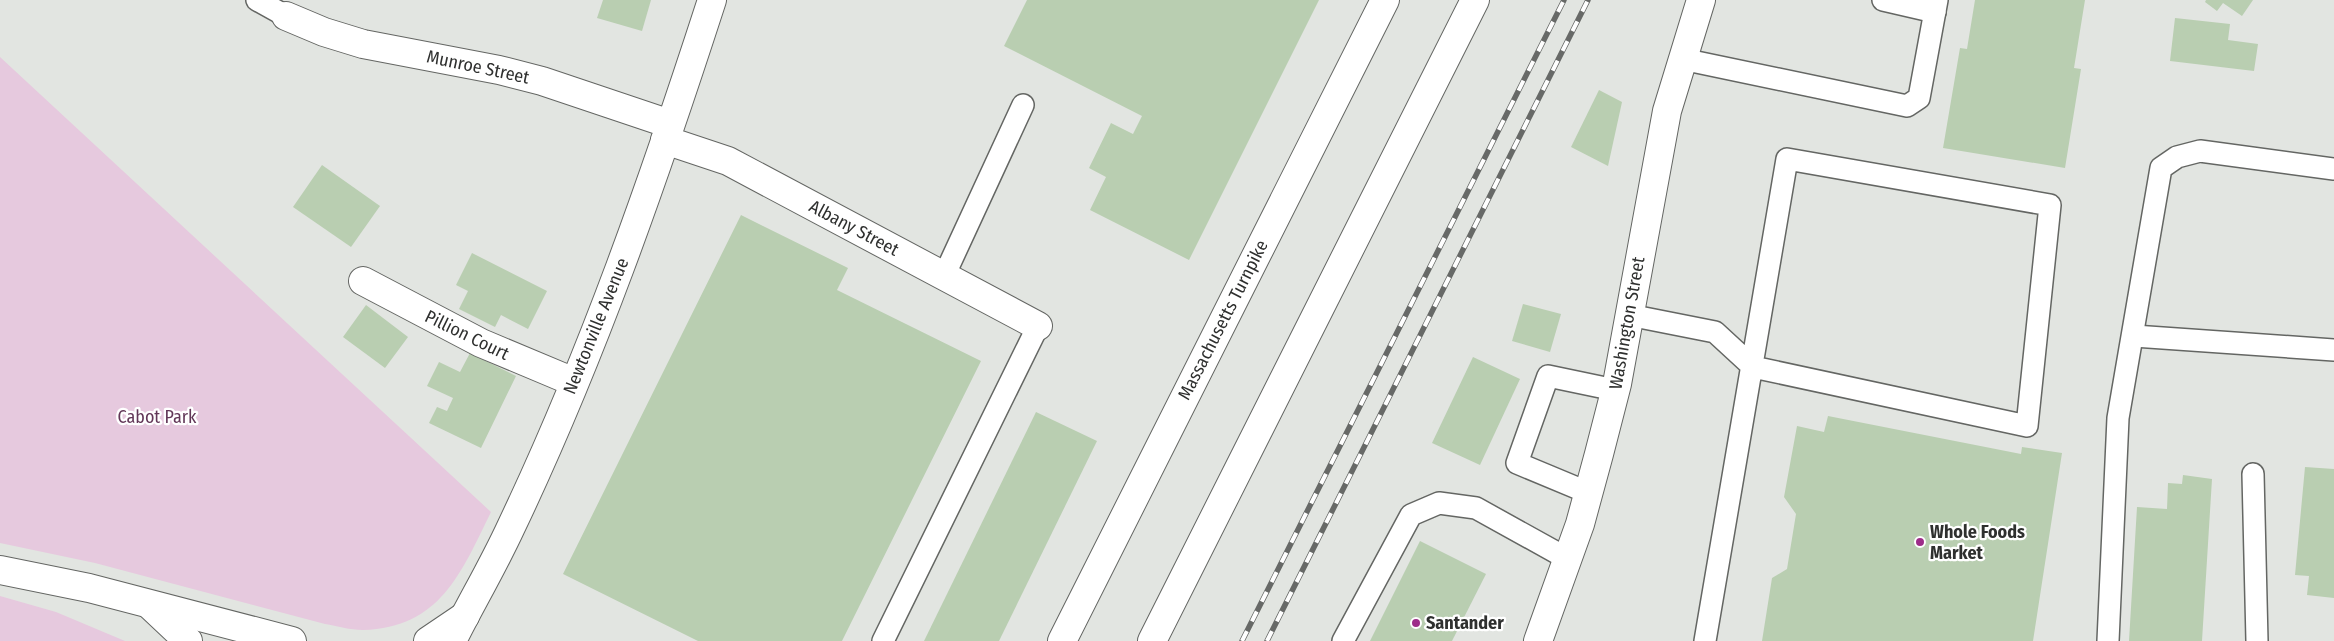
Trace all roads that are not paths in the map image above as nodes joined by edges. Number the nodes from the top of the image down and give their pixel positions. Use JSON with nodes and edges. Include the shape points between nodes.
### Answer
{"nodes":[{"id":1,"x":256,"y":0,"type":"edge"},
{"id":2,"x":712,"y":0,"type":"edge"},
{"id":3,"x":1385,"y":0,"type":"edge"},
{"id":4,"x":1475,"y":0,"type":"edge"},
{"id":5,"x":1701,"y":0,"type":"edge"},
{"id":6,"x":1883,"y":0,"type":"edge"},
{"id":7,"x":1936,"y":6,"type":"edge"},
{"id":8,"x":286,"y":16,"type":"joint"},
{"id":9,"x":1682,"y":59,"type":"junction"},
{"id":10,"x":1023,"y":105,"type":"dead end"},
{"id":11,"x":667,"y":132,"type":"junction"},
{"id":12,"x":2334,"y":169,"type":"edge"},
{"id":13,"x":944,"y":276,"type":"junction"},
{"id":14,"x":363,"y":282,"type":"dead end"},
{"id":15,"x":1629,"y":315,"type":"junction"},
{"id":16,"x":1038,"y":326,"type":"joint"},
{"id":17,"x":2134,"y":336,"type":"junction"},
{"id":18,"x":2334,"y":350,"type":"edge"},
{"id":19,"x":1752,"y":366,"type":"junction"},
{"id":20,"x":574,"y":382,"type":"junction"},
{"id":21,"x":1615,"y":390,"type":"junction"},
{"id":22,"x":2253,"y":474,"type":"dead end"},
{"id":23,"x":1589,"y":493,"type":"junction"},
{"id":24,"x":1568,"y":559,"type":"junction"},
{"id":25,"x":0,"y":570,"type":"edge"},
{"id":26,"x":148,"y":604,"type":"junction"},
{"id":27,"x":459,"y":633,"type":"edge"},
{"id":28,"x":188,"y":641,"type":"edge"},
{"id":29,"x":292,"y":641,"type":"edge"},
{"id":30,"x":428,"y":641,"type":"edge"},
{"id":31,"x":883,"y":641,"type":"edge"},
{"id":32,"x":1062,"y":641,"type":"edge"},
{"id":33,"x":1152,"y":641,"type":"edge"},
{"id":34,"x":1343,"y":641,"type":"edge"},
{"id":35,"x":1538,"y":641,"type":"edge"},
{"id":36,"x":1705,"y":641,"type":"edge"},
{"id":37,"x":2108,"y":641,"type":"edge"},
{"id":38,"x":2256,"y":641,"type":"edge"}],
"edges":[{"from":1,"to":8,"type":"lane"},
{"from":2,"to":11,"type":"main road","name":"Newtonville Avenue"},
{"from":3,"to":32,"type":"main road","name":"Massachusetts Turnpike"},
{"from":4,"to":33,"type":"main road"},
{"from":5,"to":9,"type":"main road","name":"Washington Street"},
{"from":6,"to":7,"type":"lane"},
{"from":7,"to":9,"type":"lane","via":[[1919,98],[1907,106]]},
{"from":8,"to":11,"type":"main road","name":"Munroe Street","via":[[363,44],[499,70],[542,82]]},
{"from":9,"to":15,"type":"main road","name":"Washington Street","via":[[1667,111]]},
{"from":10,"to":13,"type":"lane"},
{"from":11,"to":13,"type":"main road","name":"Albany Street"},
{"from":11,"to":20,"type":"main road","name":"Newtonville Avenue","via":[[631,239]]},
{"from":12,"to":17,"type":"lane","via":[[2200,151],[2177,157],[2161,168]]},
{"from":13,"to":16,"type":"main road","name":"Albany Street"},
{"from":14,"to":20,"type":"main road","name":"Pillion Court","via":[[481,343]]},
{"from":15,"to":19,"type":"lane","via":[[1715,332]]},
{"from":15,"to":21,"type":"main road","name":"Washington Street"},
{"from":16,"to":31,"type":"lane"},
{"from":17,"to":18,"type":"lane"},
{"from":17,"to":37,"type":"lane","via":[[2118,418]]},
{"from":19,"to":19,"type":"lane","via":[[1787,159],[2050,204],[2027,426]]},
{"from":19,"to":36,"type":"lane"},
{"from":20,"to":27,"type":"main road","name":"Newtonville Avenue","via":[[512,525]]},
{"from":21,"to":23,"type":"main road","name":"Washington Street"},
{"from":21,"to":23,"type":"lane","via":[[1548,376],[1517,463]]},
{"from":22,"to":38,"type":"lane"},
{"from":23,"to":24,"type":"main road","name":"Washington Street"},
{"from":24,"to":34,"type":"lane","via":[[1476,508],[1439,503],[1411,515]]},
{"from":24,"to":35,"type":"main road","name":"Washington Street"},
{"from":25,"to":26,"type":"main road"},
{"from":26,"to":28,"type":"main road"},
{"from":26,"to":29,"type":"main road"},
{"from":27,"to":30,"type":"main road"}]}
